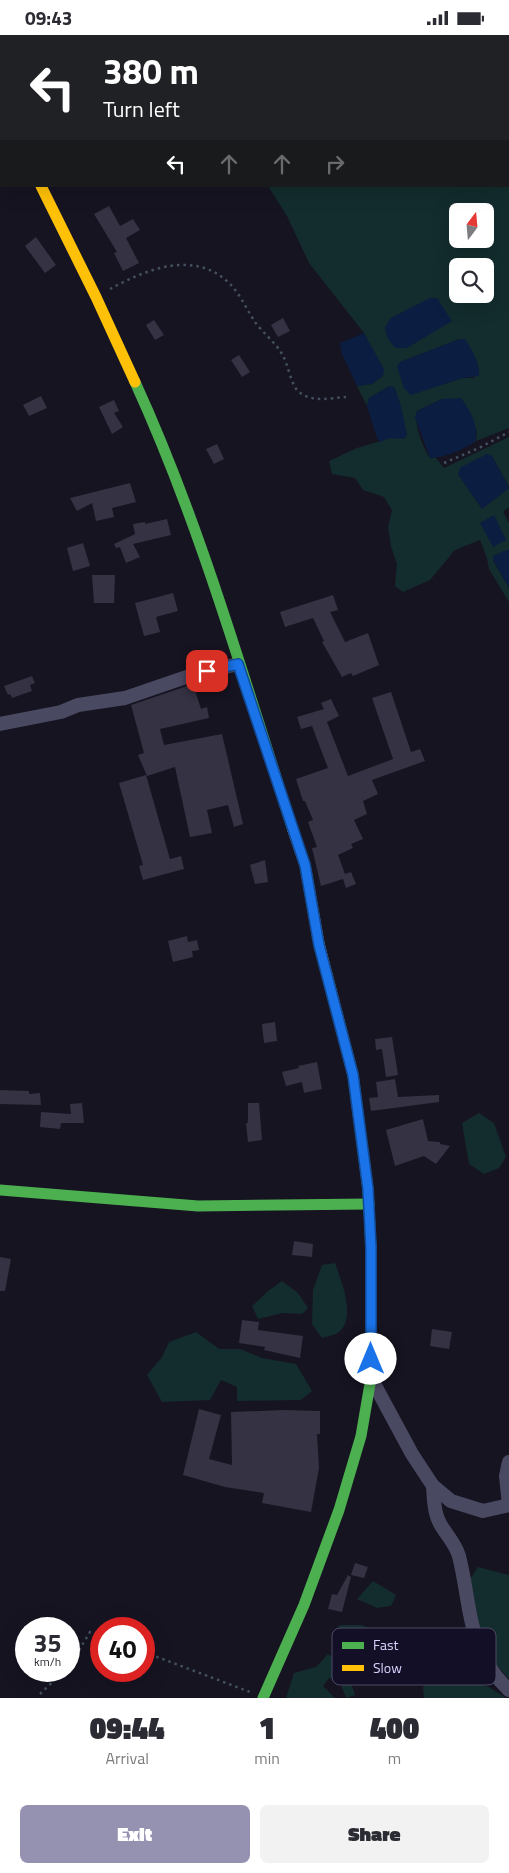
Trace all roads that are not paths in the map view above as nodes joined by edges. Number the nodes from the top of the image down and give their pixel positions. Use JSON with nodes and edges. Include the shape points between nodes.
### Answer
{"nodes":[{"id":1,"x":41,"y":187,"type":"edge"},
{"id":2,"x":238,"y":664,"type":"junction"},
{"id":3,"x":0,"y":724,"type":"edge"},
{"id":4,"x":0,"y":1190,"type":"edge"},
{"id":5,"x":369,"y":1204,"type":"junction"},
{"id":6,"x":371,"y":1378,"type":"junction"},
{"id":7,"x":509,"y":1462,"type":"edge"},
{"id":8,"x":432,"y":1487,"type":"junction"},
{"id":9,"x":472,"y":1628,"type":"edge"},
{"id":10,"x":496,"y":1678,"type":"edge"},
{"id":11,"x":509,"y":1690,"type":"edge"},
{"id":12,"x":263,"y":1697,"type":"edge"}],
"edges":[{"from":1,"to":2,"type":"street","via":[[96,297],[172,469]]},
{"from":2,"to":3,"type":"street","via":[[192,675],[125,698],[78,705]]},
{"from":2,"to":5,"type":"street","via":[[305,865],[319,945],[353,1075]]},
{"from":4,"to":5,"type":"street","via":[[198,1207]]},
{"from":5,"to":6,"type":"street"},
{"from":6,"to":8,"type":"street"},
{"from":6,"to":12,"type":"street","via":[[361,1436],[339,1510],[304,1605]]},
{"from":7,"to":8,"type":"street","via":[[506,1476],[509,1505],[483,1511],[451,1501]]},
{"from":8,"to":9,"type":"street","via":[[434,1509],[459,1555]]},
{"from":10,"to":11,"type":"street"}]}
